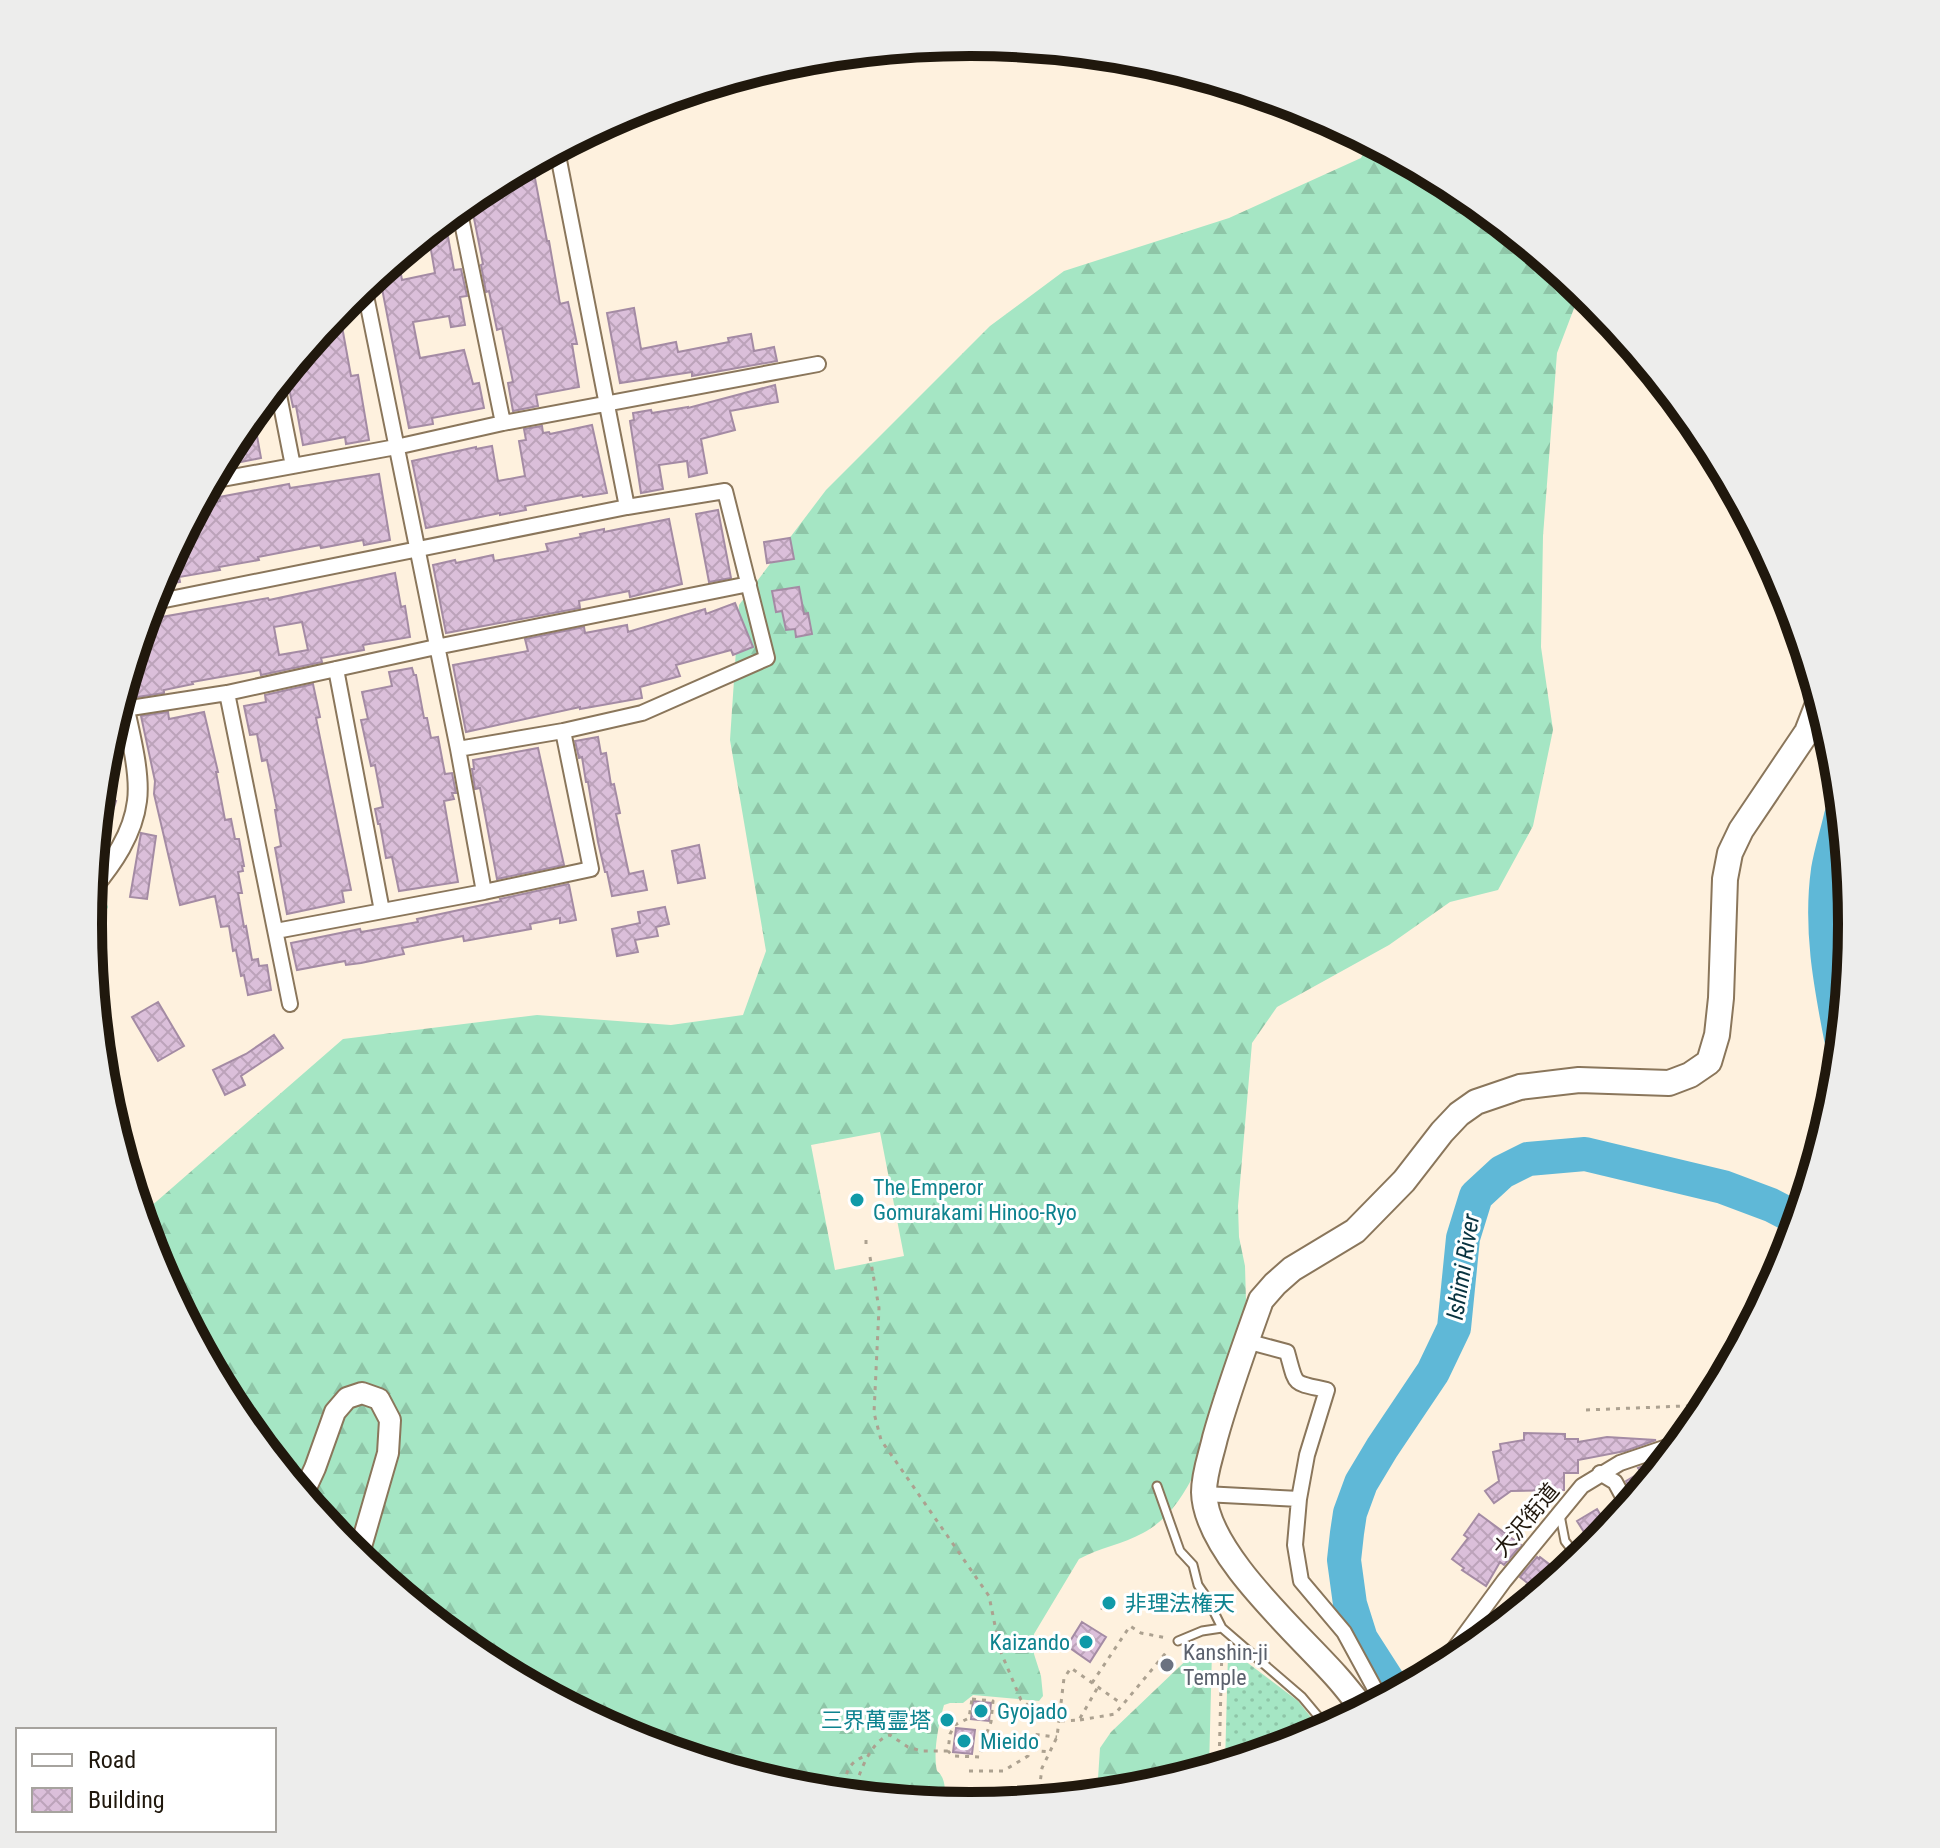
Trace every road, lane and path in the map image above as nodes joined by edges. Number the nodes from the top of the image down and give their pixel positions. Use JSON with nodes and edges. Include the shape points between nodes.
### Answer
{"nodes":[{"id":1,"x":559,"y":160,"type":"edge"},
{"id":2,"x":462,"y":221,"type":"edge"},
{"id":3,"x":367,"y":300,"type":"edge"},
{"id":4,"x":818,"y":364,"type":"dead end"},
{"id":5,"x":280,"y":398,"type":"edge"},
{"id":6,"x":608,"y":404,"type":"junction"},
{"id":7,"x":503,"y":423,"type":"junction"},
{"id":8,"x":396,"y":447,"type":"junction"},
{"id":9,"x":293,"y":466,"type":"junction"},
{"id":10,"x":225,"y":478,"type":"edge"},
{"id":11,"x":627,"y":507,"type":"junction"},
{"id":12,"x":416,"y":549,"type":"junction"},
{"id":13,"x":749,"y":584,"type":"junction"},
{"id":14,"x":165,"y":600,"type":"edge"},
{"id":15,"x":436,"y":647,"type":"junction"},
{"id":16,"x":336,"y":669,"type":"junction"},
{"id":17,"x":227,"y":693,"type":"junction"},
{"id":18,"x":131,"y":701,"type":"edge"},
{"id":19,"x":1812,"y":718,"type":"edge"},
{"id":20,"x":127,"y":721,"type":"edge"},
{"id":21,"x":563,"y":731,"type":"junction"},
{"id":22,"x":458,"y":749,"type":"junction"},
{"id":23,"x":104,"y":873,"type":"edge"},
{"id":24,"x":484,"y":892,"type":"junction"},
{"id":25,"x":382,"y":911,"type":"junction"},
{"id":26,"x":276,"y":931,"type":"junction"},
{"id":27,"x":290,"y":1004,"type":"dead end"},
{"id":28,"x":870,"y":1257,"type":"dead end"},
{"id":29,"x":1246,"y":1341,"type":"junction"},
{"id":30,"x":1692,"y":1406,"type":"edge"},
{"id":31,"x":1586,"y":1410,"type":"dead end"},
{"id":32,"x":1661,"y":1449,"type":"edge"},
{"id":33,"x":1600,"y":1473,"type":"junction"},
{"id":34,"x":307,"y":1484,"type":"edge"},
{"id":35,"x":1157,"y":1486,"type":"dead end"},
{"id":36,"x":1204,"y":1494,"type":"junction"},
{"id":37,"x":1623,"y":1496,"type":"edge"},
{"id":38,"x":1299,"y":1499,"type":"junction"},
{"id":39,"x":1560,"y":1515,"type":"junction"},
{"id":40,"x":362,"y":1543,"type":"edge"},
{"id":41,"x":1572,"y":1550,"type":"edge"},
{"id":42,"x":1134,"y":1607,"type":"dead end"},
{"id":43,"x":1129,"y":1614,"type":"dead end"},
{"id":44,"x":1222,"y":1628,"type":"junction"},
{"id":45,"x":1468,"y":1631,"type":"joint"},
{"id":46,"x":1462,"y":1639,"type":"edge"},
{"id":47,"x":1178,"y":1641,"type":"junction"},
{"id":48,"x":1092,"y":1683,"type":"junction"},
{"id":49,"x":1098,"y":1687,"type":"junction"},
{"id":50,"x":1376,"y":1691,"type":"edge"},
{"id":51,"x":1356,"y":1701,"type":"edge"},
{"id":52,"x":1122,"y":1704,"type":"junction"},
{"id":53,"x":1320,"y":1718,"type":"edge"},
{"id":54,"x":1079,"y":1720,"type":"junction"},
{"id":55,"x":1058,"y":1721,"type":"junction"},
{"id":56,"x":1057,"y":1737,"type":"junction"},
{"id":57,"x":982,"y":1745,"type":"junction"},
{"id":58,"x":1030,"y":1750,"type":"junction"},
{"id":59,"x":948,"y":1751,"type":"junction"},
{"id":60,"x":1050,"y":1752,"type":"junction"},
{"id":61,"x":870,"y":1754,"type":"junction"},
{"id":62,"x":1219,"y":1755,"type":"edge"},
{"id":63,"x":969,"y":1771,"type":"dead end"},
{"id":64,"x":845,"y":1783,"type":"edge"},
{"id":65,"x":856,"y":1785,"type":"edge"},
{"id":66,"x":1039,"y":1789,"type":"edge"}],
"edges":[{"from":1,"to":6,"type":"street"},
{"from":2,"to":7,"type":"street"},
{"from":3,"to":8,"type":"street"},
{"from":4,"to":6,"type":"street"},
{"from":5,"to":9,"type":"street"},
{"from":6,"to":7,"type":"street"},
{"from":6,"to":11,"type":"street"},
{"from":7,"to":8,"type":"street"},
{"from":8,"to":9,"type":"street"},
{"from":8,"to":12,"type":"street"},
{"from":9,"to":10,"type":"street"},
{"from":11,"to":12,"type":"street"},
{"from":11,"to":13,"type":"street","via":[[725,491]]},
{"from":12,"to":14,"type":"street"},
{"from":12,"to":15,"type":"street"},
{"from":13,"to":15,"type":"street"},
{"from":13,"to":21,"type":"street","via":[[767,658],[642,713]]},
{"from":15,"to":16,"type":"street"},
{"from":15,"to":22,"type":"street"},
{"from":16,"to":17,"type":"street"},
{"from":16,"to":25,"type":"street"},
{"from":17,"to":18,"type":"street"},
{"from":17,"to":26,"type":"street"},
{"from":19,"to":29,"type":"highway","via":[[1730,853],[1721,998],[1709,1062],[1669,1083],[1579,1080],[1520,1087],[1476,1102],[1459,1114],[1355,1231],[1275,1284],[1261,1300]]},
{"from":20,"to":23,"type":"street","via":[[138,799],[121,849]]},
{"from":21,"to":22,"type":"street"},
{"from":21,"to":24,"type":"street","via":[[591,869]]},
{"from":22,"to":24,"type":"street"},
{"from":24,"to":25,"type":"street"},
{"from":25,"to":26,"type":"street"},
{"from":26,"to":27,"type":"street"},
{"from":28,"to":55,"type":"path","via":[[879,1308],[874,1413],[881,1440],[989,1596],[1000,1650],[1021,1700]]},
{"from":29,"to":36,"type":"highway"},
{"from":29,"to":38,"type":"street","via":[[1287,1352],[1295,1380],[1327,1390]]},
{"from":30,"to":31,"type":"path"},
{"from":32,"to":33,"type":"street","name":"大沢街道"},
{"from":33,"to":37,"type":"street","via":[[1615,1482]]},
{"from":33,"to":39,"type":"street","name":"大沢街道","via":[[1582,1486]]},
{"from":34,"to":40,"type":"main road","via":[[335,1412],[347,1398],[362,1393],[379,1399],[390,1420],[388,1453]]},
{"from":35,"to":44,"type":"lane","via":[[1180,1551],[1193,1565]]},
{"from":36,"to":38,"type":"street"},
{"from":36,"to":51,"type":"highway","via":[[1218,1538],[1255,1590]]},
{"from":38,"to":50,"type":"street","via":[[1295,1545],[1301,1581],[1344,1632]]},
{"from":39,"to":41,"type":"lane"},
{"from":39,"to":45,"type":"street","name":"大沢街道"},
{"from":42,"to":43,"type":"path"},
{"from":44,"to":47,"type":"lane"},
{"from":44,"to":53,"type":"lane"},
{"from":44,"to":62,"type":"path"},
{"from":45,"to":46,"type":"street","name":"大沢街道"},
{"from":47,"to":48,"type":"path","via":[[1130,1626]]},
{"from":47,"to":52,"type":"path"},
{"from":48,"to":49,"type":"path"},
{"from":48,"to":55,"type":"path","via":[[1071,1668],[1064,1678]]},
{"from":49,"to":52,"type":"path"},
{"from":49,"to":54,"type":"path"},
{"from":52,"to":54,"type":"path","via":[[1115,1714]]},
{"from":54,"to":55,"type":"path"},
{"from":55,"to":56,"type":"path"},
{"from":56,"to":58,"type":"path","via":[[1031,1734]]},
{"from":56,"to":60,"type":"path"},
{"from":57,"to":58,"type":"path"},
{"from":57,"to":59,"type":"path","via":[[980,1757]]},
{"from":57,"to":59,"type":"path","via":[[993,1701],[972,1699],[969,1718],[950,1734]]},
{"from":58,"to":60,"type":"path"},
{"from":58,"to":63,"type":"path","via":[[1003,1771]]},
{"from":59,"to":61,"type":"path","via":[[922,1751],[890,1735],[882,1737]]},
{"from":60,"to":66,"type":"path"},
{"from":61,"to":64,"type":"path","via":[[851,1764]]},
{"from":61,"to":65,"type":"path"}]}
